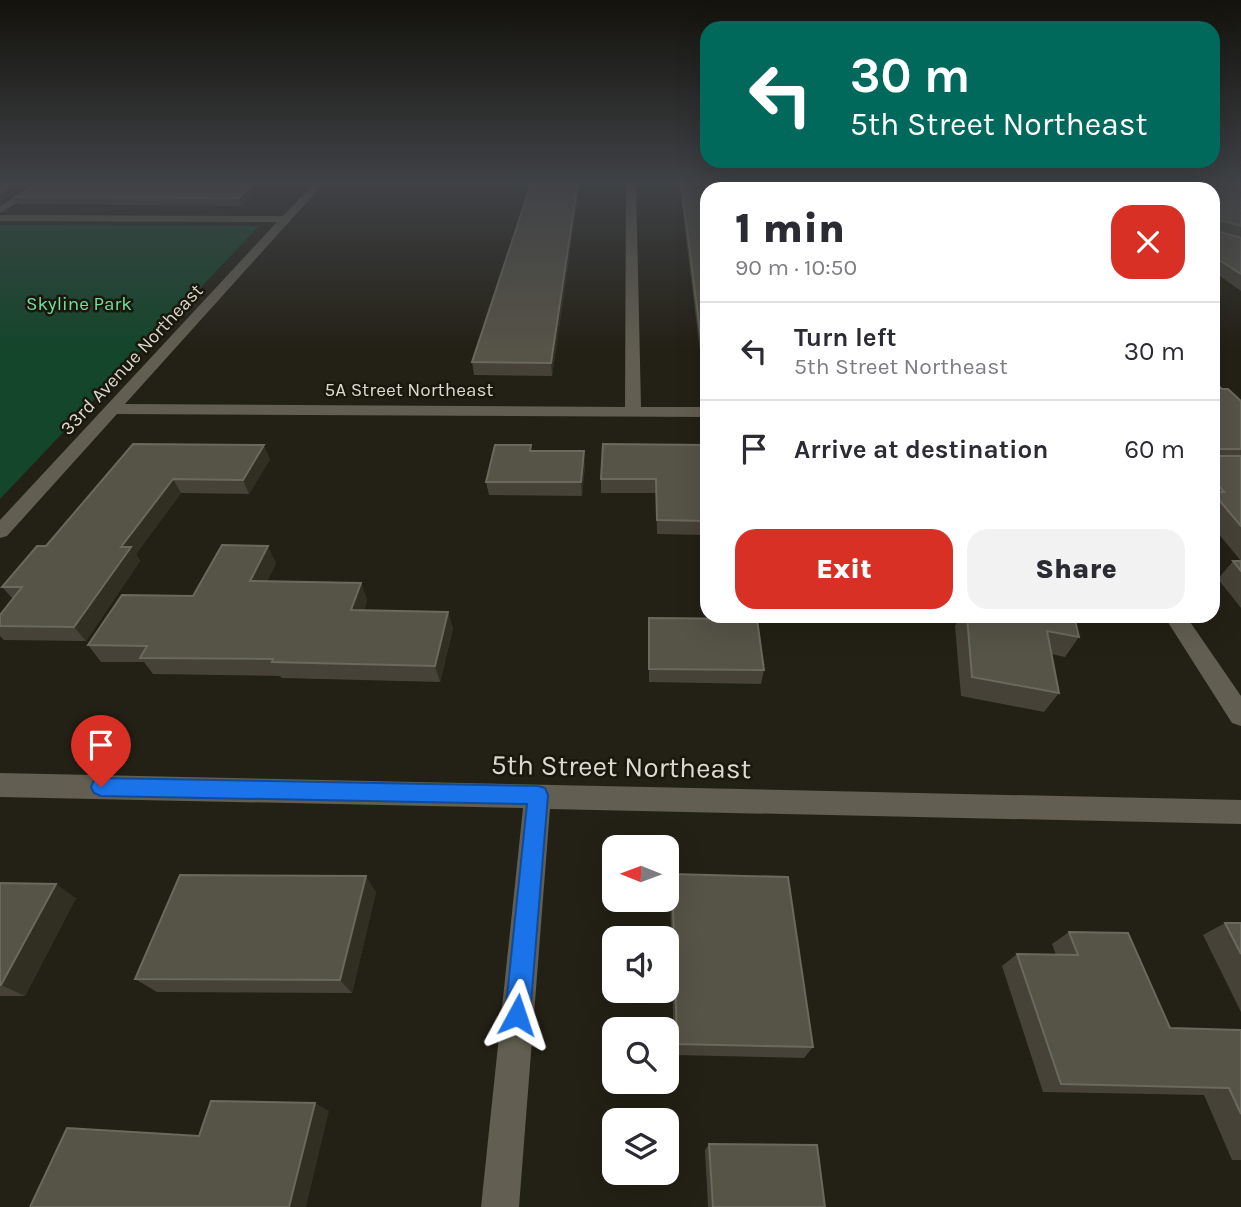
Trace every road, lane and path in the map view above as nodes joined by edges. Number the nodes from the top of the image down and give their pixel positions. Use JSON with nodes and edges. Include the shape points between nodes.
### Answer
{"nodes":[{"id":1,"x":270,"y":238,"type":"edge"},
{"id":2,"x":631,"y":238,"type":"edge"},
{"id":3,"x":110,"y":409,"type":"junction"},
{"id":4,"x":633,"y":411,"type":"junction"},
{"id":5,"x":700,"y":412,"type":"edge"},
{"id":6,"x":0,"y":532,"type":"edge"},
{"id":7,"x":1180,"y":623,"type":"edge"},
{"id":8,"x":1241,"y":716,"type":"edge"},
{"id":9,"x":0,"y":785,"type":"edge"},
{"id":10,"x":538,"y":795,"type":"junction"},
{"id":11,"x":1241,"y":812,"type":"edge"},
{"id":12,"x":500,"y":1207,"type":"edge"}],
"edges":[{"from":1,"to":3,"type":"street","name":"33rd Avenue Northeast"},
{"from":2,"to":4,"type":"street"},
{"from":3,"to":4,"type":"street","name":"5A Street Northeast"},
{"from":3,"to":6,"type":"street","name":"33rd Avenue Northeast"},
{"from":4,"to":5,"type":"street","name":"5A Street Northeast"},
{"from":7,"to":8,"type":"street"},
{"from":9,"to":10,"type":"street","name":"5th Street Northeast"},
{"from":10,"to":11,"type":"street","name":"5th Street Northeast"},
{"from":10,"to":12,"type":"street"}]}
